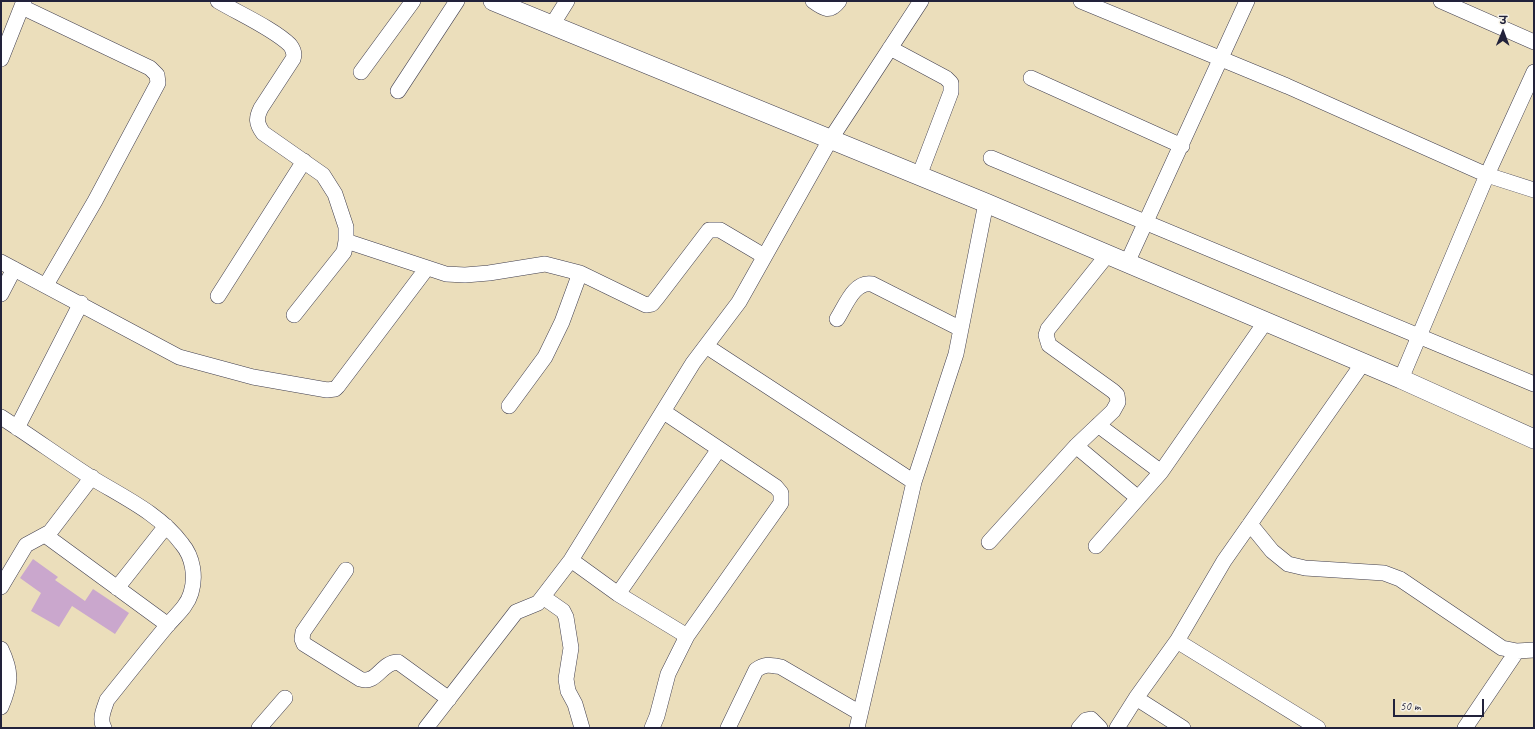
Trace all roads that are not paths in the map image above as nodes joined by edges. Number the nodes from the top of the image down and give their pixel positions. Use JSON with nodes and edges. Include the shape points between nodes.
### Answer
{"nodes":[{"id":1,"x":218,"y":1,"type":"edge"},
{"id":2,"x":413,"y":1,"type":"edge"},
{"id":3,"x":457,"y":1,"type":"edge"},
{"id":4,"x":493,"y":1,"type":"edge"},
{"id":5,"x":567,"y":1,"type":"edge"},
{"id":6,"x":813,"y":1,"type":"edge"},
{"id":7,"x":839,"y":1,"type":"edge"},
{"id":8,"x":921,"y":1,"type":"edge"},
{"id":9,"x":1081,"y":1,"type":"edge"},
{"id":10,"x":1248,"y":1,"type":"edge"},
{"id":11,"x":1441,"y":1,"type":"edge"},
{"id":12,"x":23,"y":4,"type":"edge"},
{"id":13,"x":552,"y":25,"type":"junction"},
{"id":14,"x":1534,"y":42,"type":"edge"},
{"id":15,"x":890,"y":48,"type":"junction"},
{"id":16,"x":1,"y":59,"type":"edge"},
{"id":17,"x":1222,"y":59,"type":"junction"},
{"id":18,"x":361,"y":72,"type":"dead end"},
{"id":19,"x":1534,"y":72,"type":"edge"},
{"id":20,"x":1031,"y":78,"type":"dead end"},
{"id":21,"x":398,"y":91,"type":"dead end"},
{"id":22,"x":1528,"y":103,"type":"edge"},
{"id":23,"x":830,"y":140,"type":"junction"},
{"id":24,"x":1182,"y":146,"type":"junction"},
{"id":25,"x":991,"y":158,"type":"dead end"},
{"id":26,"x":304,"y":161,"type":"junction"},
{"id":27,"x":1487,"y":175,"type":"junction"},
{"id":28,"x":919,"y":176,"type":"junction"},
{"id":29,"x":1534,"y":190,"type":"edge"},
{"id":30,"x":986,"y":202,"type":"junction"},
{"id":31,"x":1146,"y":222,"type":"junction"},
{"id":32,"x":346,"y":241,"type":"junction"},
{"id":33,"x":1108,"y":254,"type":"junction"},
{"id":34,"x":764,"y":256,"type":"junction"},
{"id":35,"x":1127,"y":263,"type":"junction"},
{"id":36,"x":7,"y":266,"type":"edge"},
{"id":37,"x":427,"y":268,"type":"junction"},
{"id":38,"x":580,"y":273,"type":"junction"},
{"id":39,"x":46,"y":285,"type":"junction"},
{"id":40,"x":1,"y":294,"type":"edge"},
{"id":41,"x":218,"y":296,"type":"dead end"},
{"id":42,"x":81,"y":303,"type":"junction"},
{"id":43,"x":294,"y":315,"type":"dead end"},
{"id":44,"x":838,"y":319,"type":"dead end"},
{"id":45,"x":1266,"y":321,"type":"junction"},
{"id":46,"x":961,"y":330,"type":"junction"},
{"id":47,"x":1419,"y":335,"type":"junction"},
{"id":48,"x":706,"y":346,"type":"junction"},
{"id":49,"x":1363,"y":363,"type":"junction"},
{"id":50,"x":1401,"y":379,"type":"junction"},
{"id":51,"x":1534,"y":384,"type":"edge"},
{"id":52,"x":509,"y":406,"type":"dead end"},
{"id":53,"x":664,"y":412,"type":"junction"},
{"id":54,"x":1,"y":417,"type":"edge"},
{"id":55,"x":1098,"y":425,"type":"junction"},
{"id":56,"x":17,"y":428,"type":"junction"},
{"id":57,"x":1534,"y":439,"type":"edge"},
{"id":58,"x":1076,"y":446,"type":"junction"},
{"id":59,"x":719,"y":449,"type":"junction"},
{"id":60,"x":1160,"y":472,"type":"junction"},
{"id":61,"x":92,"y":477,"type":"junction"},
{"id":62,"x":914,"y":482,"type":"junction"},
{"id":63,"x":1138,"y":498,"type":"junction"},
{"id":64,"x":1250,"y":524,"type":"junction"},
{"id":65,"x":166,"y":526,"type":"junction"},
{"id":66,"x":46,"y":535,"type":"junction"},
{"id":67,"x":989,"y":542,"type":"dead end"},
{"id":68,"x":1096,"y":546,"type":"dead end"},
{"id":69,"x":571,"y":560,"type":"junction"},
{"id":70,"x":346,"y":570,"type":"dead end"},
{"id":71,"x":1,"y":587,"type":"edge"},
{"id":72,"x":117,"y":588,"type":"junction"},
{"id":73,"x":618,"y":594,"type":"junction"},
{"id":74,"x":543,"y":597,"type":"junction"},
{"id":75,"x":168,"y":625,"type":"junction"},
{"id":76,"x":687,"y":636,"type":"junction"},
{"id":77,"x":1177,"y":641,"type":"junction"},
{"id":78,"x":1,"y":650,"type":"edge"},
{"id":79,"x":1534,"y":650,"type":"edge"},
{"id":80,"x":1517,"y":651,"type":"junction"},
{"id":81,"x":285,"y":698,"type":"dead end"},
{"id":82,"x":1136,"y":698,"type":"junction"},
{"id":83,"x":449,"y":699,"type":"junction"},
{"id":84,"x":1,"y":707,"type":"edge"},
{"id":85,"x":860,"y":713,"type":"junction"},
{"id":86,"x":104,"y":728,"type":"edge"},
{"id":87,"x":259,"y":728,"type":"edge"},
{"id":88,"x":426,"y":728,"type":"edge"},
{"id":89,"x":582,"y":728,"type":"edge"},
{"id":90,"x":652,"y":728,"type":"edge"},
{"id":91,"x":728,"y":728,"type":"edge"},
{"id":92,"x":857,"y":728,"type":"edge"},
{"id":93,"x":1079,"y":728,"type":"edge"},
{"id":94,"x":1100,"y":728,"type":"edge"},
{"id":95,"x":1117,"y":728,"type":"edge"},
{"id":96,"x":1182,"y":728,"type":"edge"},
{"id":97,"x":1318,"y":728,"type":"edge"},
{"id":98,"x":1465,"y":728,"type":"edge"}],
"edges":[{"from":1,"to":26,"type":"street","via":[[275,34],[292,48],[293,59],[261,108],[257,116],[257,125],[263,133]]},
{"from":2,"to":18,"type":"street"},
{"from":3,"to":21,"type":"street"},
{"from":4,"to":13,"type":"main road"},
{"from":5,"to":13,"type":"street"},
{"from":6,"to":7,"type":"street","via":[[829,10]]},
{"from":8,"to":15,"type":"street"},
{"from":9,"to":17,"type":"street"},
{"from":10,"to":17,"type":"street"},
{"from":11,"to":14,"type":"street"},
{"from":12,"to":16,"type":"street"},
{"from":12,"to":39,"type":"street","via":[[150,68],[157,75],[158,83],[95,201]]},
{"from":13,"to":23,"type":"main road"},
{"from":15,"to":23,"type":"street"},
{"from":15,"to":28,"type":"street","via":[[946,78],[950,83],[951,92]]},
{"from":17,"to":24,"type":"street"},
{"from":17,"to":27,"type":"street"},
{"from":19,"to":22,"type":"street"},
{"from":20,"to":24,"type":"street"},
{"from":22,"to":27,"type":"street"},
{"from":23,"to":28,"type":"main road"},
{"from":23,"to":34,"type":"street"},
{"from":24,"to":31,"type":"street"},
{"from":25,"to":31,"type":"street"},
{"from":26,"to":32,"type":"street","via":[[323,175],[335,194],[346,227]]},
{"from":26,"to":41,"type":"street"},
{"from":27,"to":29,"type":"street"},
{"from":27,"to":47,"type":"street"},
{"from":28,"to":30,"type":"main road"},
{"from":30,"to":33,"type":"main road"},
{"from":30,"to":46,"type":"street"},
{"from":31,"to":35,"type":"street"},
{"from":31,"to":47,"type":"street"},
{"from":32,"to":37,"type":"street"},
{"from":32,"to":43,"type":"street","via":[[344,252]]},
{"from":33,"to":35,"type":"main road"},
{"from":33,"to":55,"type":"street","via":[[1048,329],[1046,335],[1049,345],[1117,395],[1118,402],[1113,411]]},
{"from":34,"to":38,"type":"street","via":[[720,230],[709,230],[652,304],[646,305]]},
{"from":34,"to":48,"type":"street","via":[[739,302]]},
{"from":35,"to":45,"type":"main road"},
{"from":36,"to":39,"type":"street"},
{"from":36,"to":40,"type":"street"},
{"from":37,"to":38,"type":"street","via":[[446,274],[465,275],[489,274],[545,264]]},
{"from":37,"to":42,"type":"street","via":[[338,386],[331,390],[253,377],[179,357]]},
{"from":38,"to":52,"type":"street","via":[[562,322],[545,357]]},
{"from":39,"to":42,"type":"street"},
{"from":42,"to":56,"type":"street"},
{"from":44,"to":46,"type":"street","via":[[857,286],[865,283],[872,284]]},
{"from":45,"to":49,"type":"main road"},
{"from":45,"to":60,"type":"street"},
{"from":46,"to":62,"type":"street","via":[[956,354]]},
{"from":47,"to":50,"type":"street"},
{"from":47,"to":51,"type":"street"},
{"from":48,"to":53,"type":"street"},
{"from":48,"to":62,"type":"street"},
{"from":49,"to":50,"type":"main road"},
{"from":49,"to":64,"type":"street"},
{"from":50,"to":57,"type":"main road"},
{"from":53,"to":59,"type":"street"},
{"from":53,"to":69,"type":"street"},
{"from":54,"to":56,"type":"street"},
{"from":55,"to":58,"type":"street"},
{"from":55,"to":60,"type":"street"},
{"from":56,"to":61,"type":"street"},
{"from":58,"to":63,"type":"street"},
{"from":58,"to":67,"type":"street"},
{"from":59,"to":73,"type":"street"},
{"from":59,"to":76,"type":"street","via":[[776,487],[781,494],[781,503]]},
{"from":60,"to":63,"type":"street"},
{"from":61,"to":65,"type":"street","via":[[143,508]]},
{"from":61,"to":66,"type":"street"},
{"from":62,"to":85,"type":"street"},
{"from":63,"to":68,"type":"street"},
{"from":64,"to":77,"type":"street","via":[[1224,561]]},
{"from":64,"to":80,"type":"street","via":[[1272,551],[1288,564],[1305,568],[1384,573],[1400,579],[1502,648]]},
{"from":65,"to":72,"type":"street"},
{"from":65,"to":75,"type":"street","via":[[184,545],[194,571],[194,581],[188,600]]},
{"from":66,"to":71,"type":"street","via":[[26,545]]},
{"from":66,"to":72,"type":"street"},
{"from":69,"to":73,"type":"street"},
{"from":69,"to":74,"type":"street"},
{"from":70,"to":83,"type":"street","via":[[303,632],[304,644],[367,682],[388,664],[398,662]]},
{"from":72,"to":75,"type":"street"},
{"from":73,"to":76,"type":"street"},
{"from":74,"to":83,"type":"street","via":[[532,607],[516,612]]},
{"from":74,"to":89,"type":"street","via":[[566,617],[572,648],[566,679]]},
{"from":75,"to":86,"type":"street","via":[[107,700],[102,713]]},
{"from":76,"to":90,"type":"street","via":[[668,674]]},
{"from":77,"to":82,"type":"street"},
{"from":77,"to":97,"type":"street"},
{"from":78,"to":84,"type":"street","via":[[8,664],[10,681]]},
{"from":79,"to":80,"type":"street"},
{"from":80,"to":98,"type":"street"},
{"from":81,"to":87,"type":"street"},
{"from":82,"to":95,"type":"street"},
{"from":82,"to":96,"type":"street"},
{"from":83,"to":88,"type":"street"},
{"from":85,"to":91,"type":"street","via":[[770,664],[762,665],[756,670]]},
{"from":85,"to":92,"type":"street"},
{"from":93,"to":94,"type":"street","via":[[1086,720],[1091,720]]}]}
